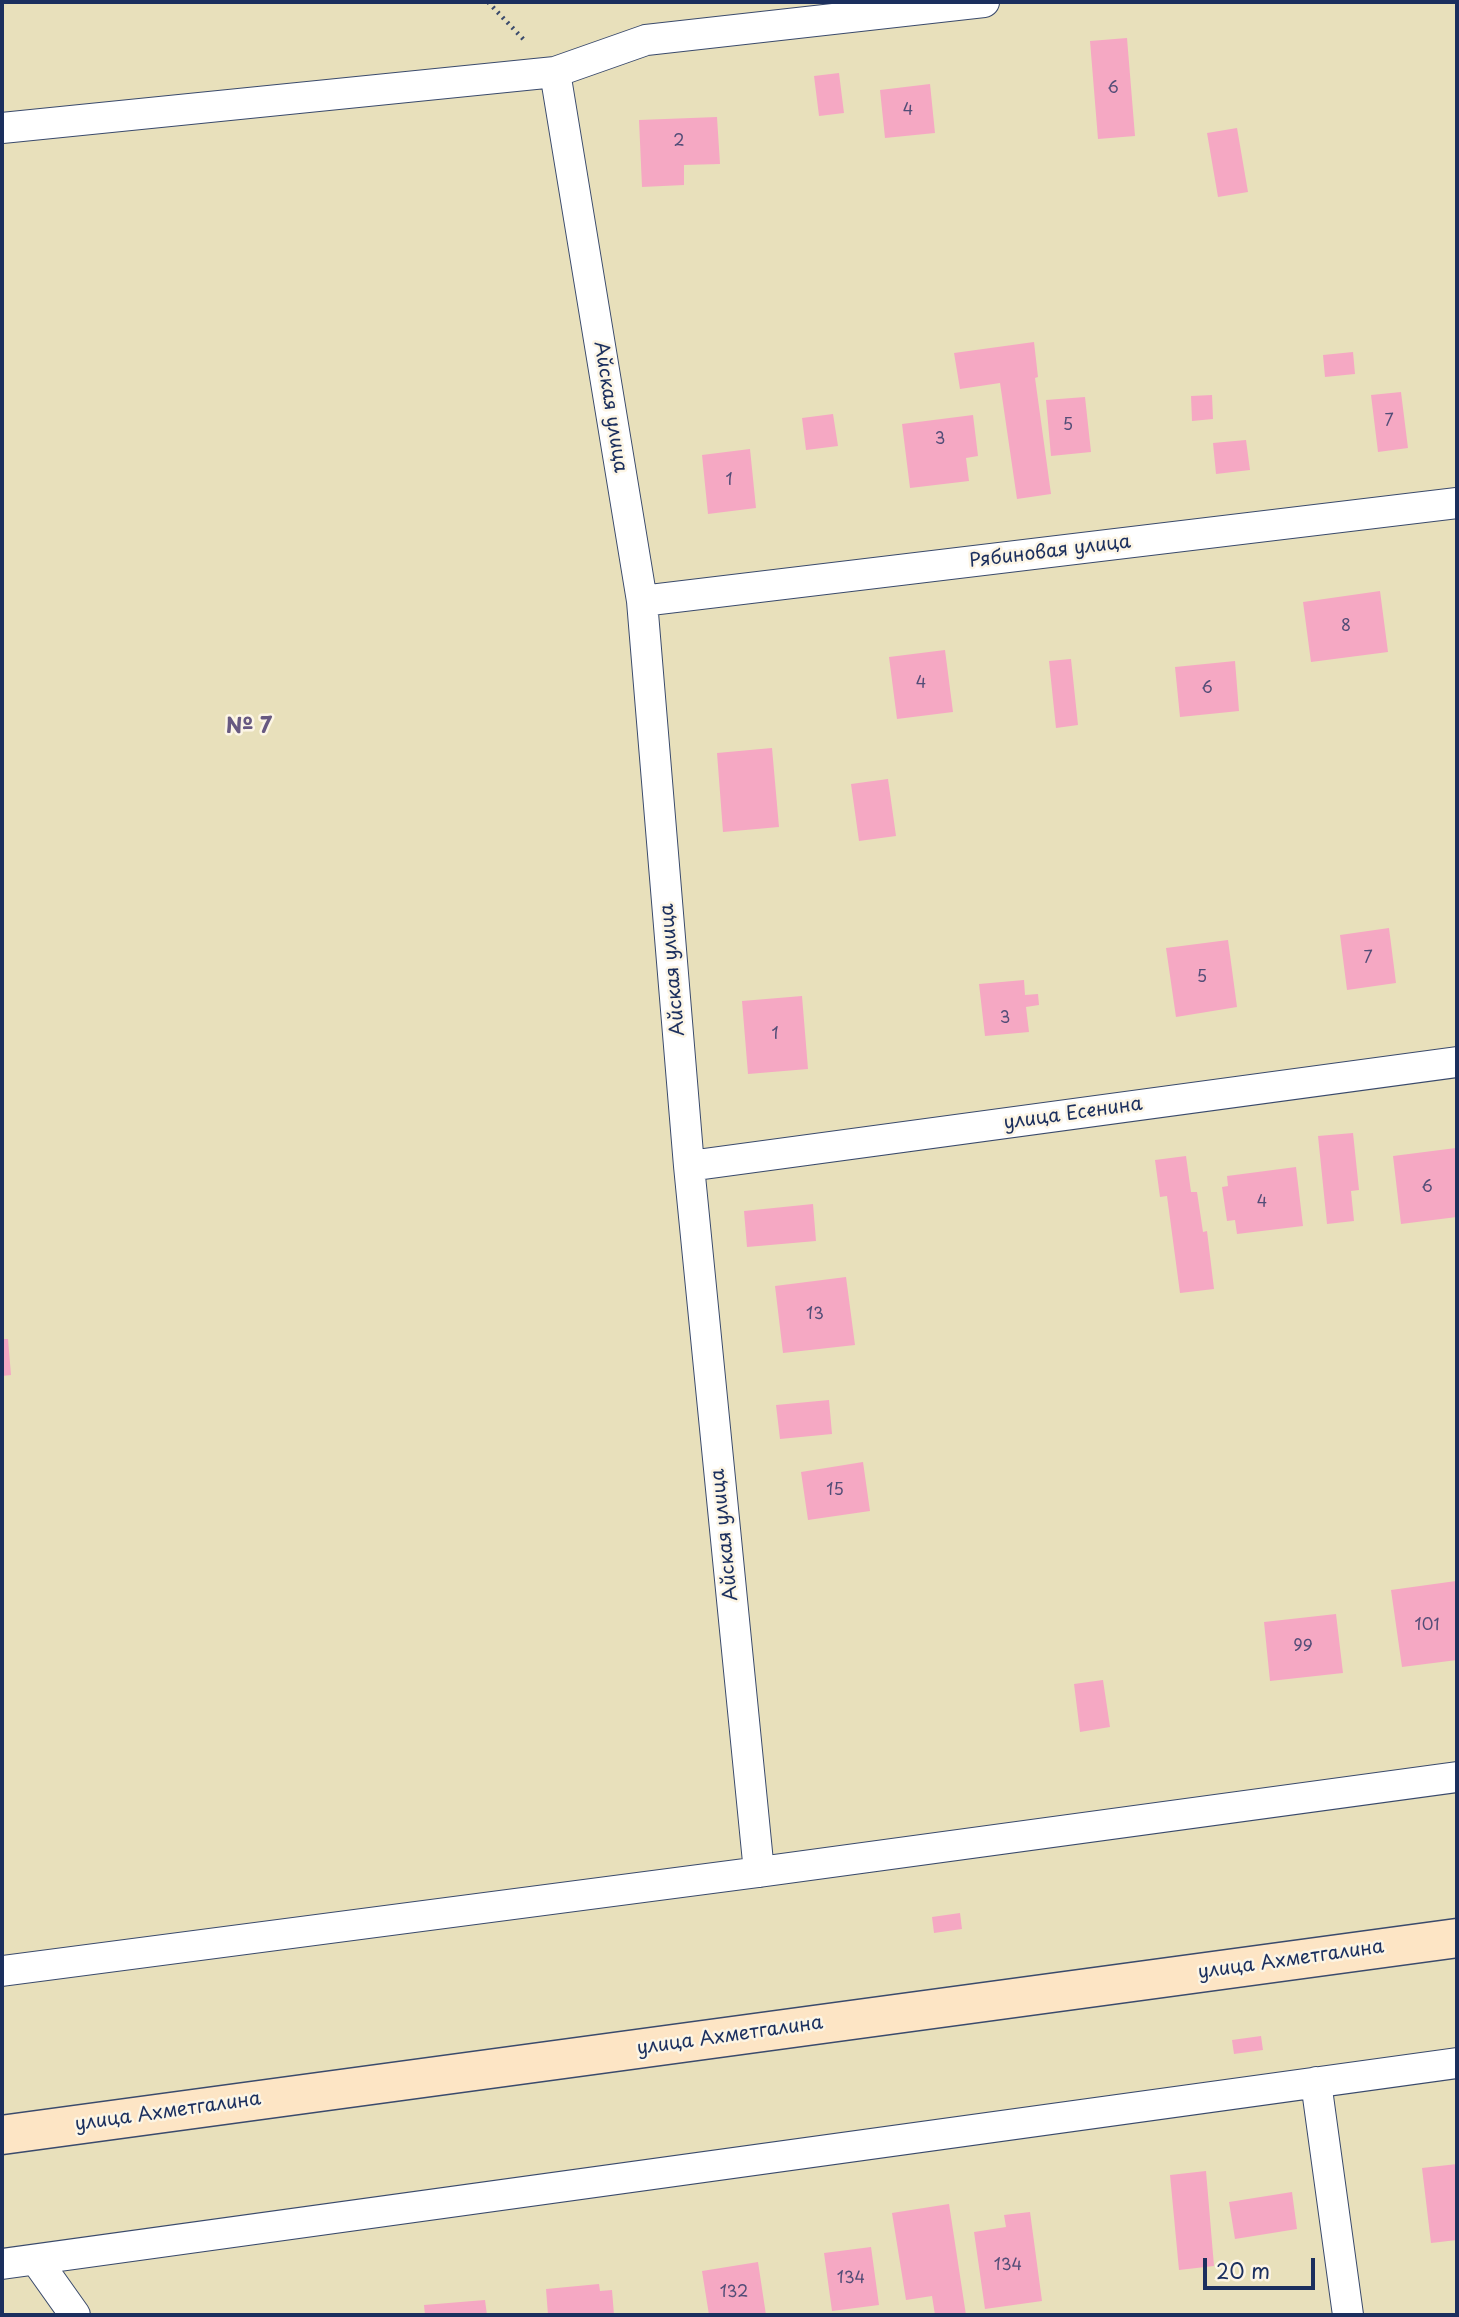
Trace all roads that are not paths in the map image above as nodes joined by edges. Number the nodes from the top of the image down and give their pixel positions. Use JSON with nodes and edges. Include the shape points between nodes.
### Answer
{"nodes":[{"id":1,"x":984,"y":2,"type":"edge"},
{"id":2,"x":555,"y":72,"type":"junction"},
{"id":3,"x":2,"y":128,"type":"edge"},
{"id":4,"x":1457,"y":503,"type":"edge"},
{"id":5,"x":642,"y":601,"type":"junction"},
{"id":6,"x":1457,"y":1062,"type":"edge"},
{"id":7,"x":689,"y":1166,"type":"junction"},
{"id":8,"x":1457,"y":1777,"type":"edge"},
{"id":9,"x":759,"y":1872,"type":"junction"},
{"id":10,"x":1457,"y":1938,"type":"edge"},
{"id":11,"x":2,"y":1970,"type":"edge"},
{"id":12,"x":1457,"y":2063,"type":"edge"},
{"id":13,"x":1316,"y":2082,"type":"junction"},
{"id":14,"x":2,"y":2135,"type":"edge"},
{"id":15,"x":36,"y":2259,"type":"junction"},
{"id":16,"x":2,"y":2264,"type":"edge"},
{"id":17,"x":75,"y":2315,"type":"edge"},
{"id":18,"x":1348,"y":2315,"type":"edge"}],
"edges":[{"from":1,"to":2,"type":"street","via":[[646,40]]},
{"from":2,"to":3,"type":"street"},
{"from":2,"to":5,"type":"street","name":"Айская улица"},
{"from":4,"to":5,"type":"street","name":"Рябиновая улица"},
{"from":5,"to":7,"type":"street","name":"Айская улица"},
{"from":6,"to":7,"type":"street","name":"улица Есенина"},
{"from":7,"to":9,"type":"street","name":"Айская улица"},
{"from":8,"to":9,"type":"street"},
{"from":9,"to":11,"type":"street"},
{"from":10,"to":14,"type":"main road","name":"улица Ахметгалина"},
{"from":12,"to":13,"type":"street"},
{"from":13,"to":15,"type":"street"},
{"from":13,"to":18,"type":"street"},
{"from":15,"to":16,"type":"street"},
{"from":15,"to":17,"type":"street"}]}
